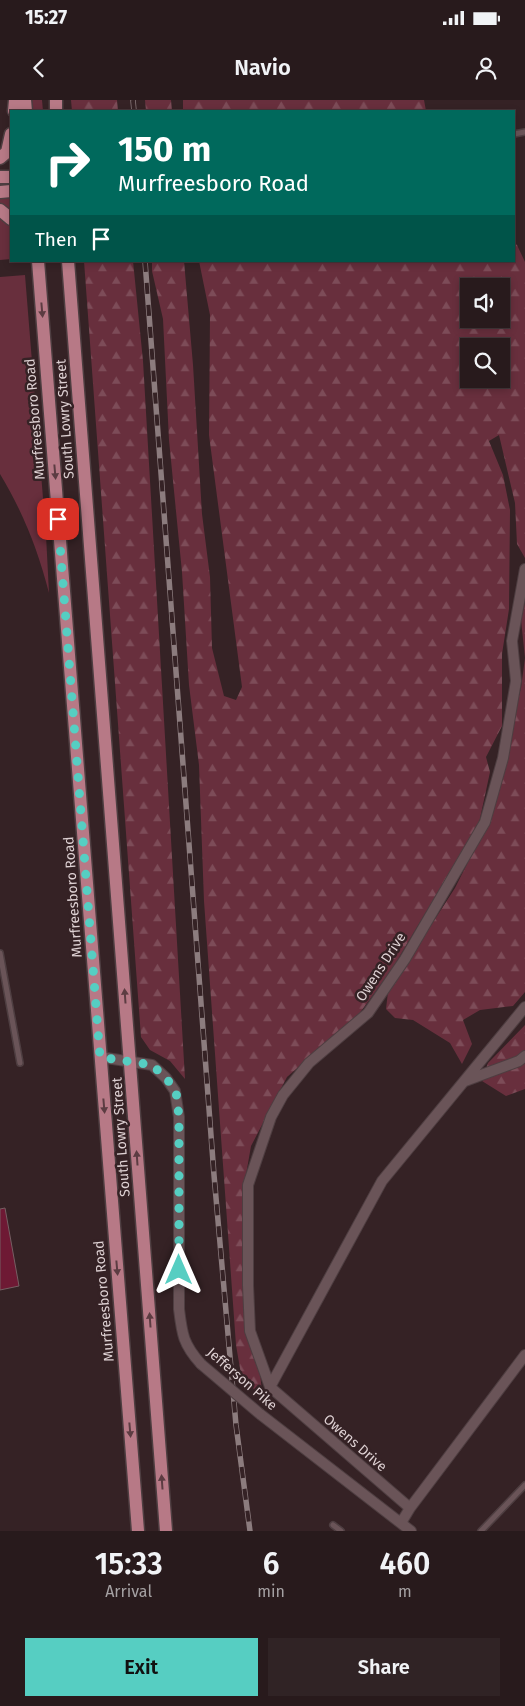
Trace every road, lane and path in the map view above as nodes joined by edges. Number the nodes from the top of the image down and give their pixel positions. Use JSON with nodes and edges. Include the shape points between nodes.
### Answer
{"nodes":[{"id":1,"x":10,"y":138,"type":"edge"},
{"id":2,"x":0,"y":158,"type":"edge"},
{"id":3,"x":0,"y":210,"type":"edge"},
{"id":4,"x":10,"y":218,"type":"edge"},
{"id":5,"x":38,"y":262,"type":"edge"},
{"id":6,"x":68,"y":262,"type":"edge"},
{"id":7,"x":525,"y":569,"type":"edge"},
{"id":8,"x":0,"y":953,"type":"edge"},
{"id":9,"x":525,"y":1007,"type":"edge"},
{"id":10,"x":525,"y":1056,"type":"edge"},
{"id":11,"x":100,"y":1057,"type":"junction"},
{"id":12,"x":130,"y":1062,"type":"junction"},
{"id":13,"x":20,"y":1063,"type":"dead end"},
{"id":14,"x":464,"y":1081,"type":"junction"},
{"id":15,"x":525,"y":1355,"type":"edge"},
{"id":16,"x":270,"y":1387,"type":"junction"},
{"id":17,"x":525,"y":1485,"type":"edge"},
{"id":18,"x":410,"y":1508,"type":"junction"},
{"id":19,"x":401,"y":1523,"type":"junction"},
{"id":20,"x":333,"y":1525,"type":"dead end"},
{"id":21,"x":138,"y":1531,"type":"edge"},
{"id":22,"x":166,"y":1531,"type":"edge"},
{"id":23,"x":341,"y":1531,"type":"edge"},
{"id":24,"x":411,"y":1531,"type":"edge"},
{"id":25,"x":481,"y":1531,"type":"edge"}],
"edges":[{"from":1,"to":2,"type":"main road","via":[[7,152]]},
{"from":3,"to":4,"type":"main road"},
{"from":5,"to":11,"type":"main road","name":"Murfreesboro Road","one_way":true},
{"from":12,"to":6,"type":"main road","name":"South Lowry Street","one_way":true},
{"from":7,"to":16,"type":"street","name":"Owens Drive","via":[[512,641],[516,680],[503,758],[485,822],[405,959],[368,1013],[309,1063],[283,1094],[271,1117],[248,1186],[250,1331]]},
{"from":8,"to":13,"type":"lane"},
{"from":9,"to":14,"type":"street"},
{"from":10,"to":14,"type":"street"},
{"from":11,"to":12,"type":"street","name":"Jefferson Pike"},
{"from":11,"to":21,"type":"main road","name":"Murfreesboro Road","one_way":true},
{"from":12,"to":19,"type":"street","name":"Jefferson Pike","bridge":true,"via":[[152,1065],[176,1091],[179,1117],[179,1309],[182,1334],[190,1352],[260,1414]]},
{"from":22,"to":12,"type":"main road","name":"South Lowry Street","one_way":true},
{"from":14,"to":16,"type":"street","via":[[382,1181]]},
{"from":15,"to":18,"type":"street"},
{"from":16,"to":18,"type":"street","name":"Owens Drive"},
{"from":17,"to":25,"type":"lane"},
{"from":18,"to":19,"type":"street"},
{"from":19,"to":24,"type":"street","name":"Jefferson Pike"},
{"from":20,"to":23,"type":"lane"}]}
